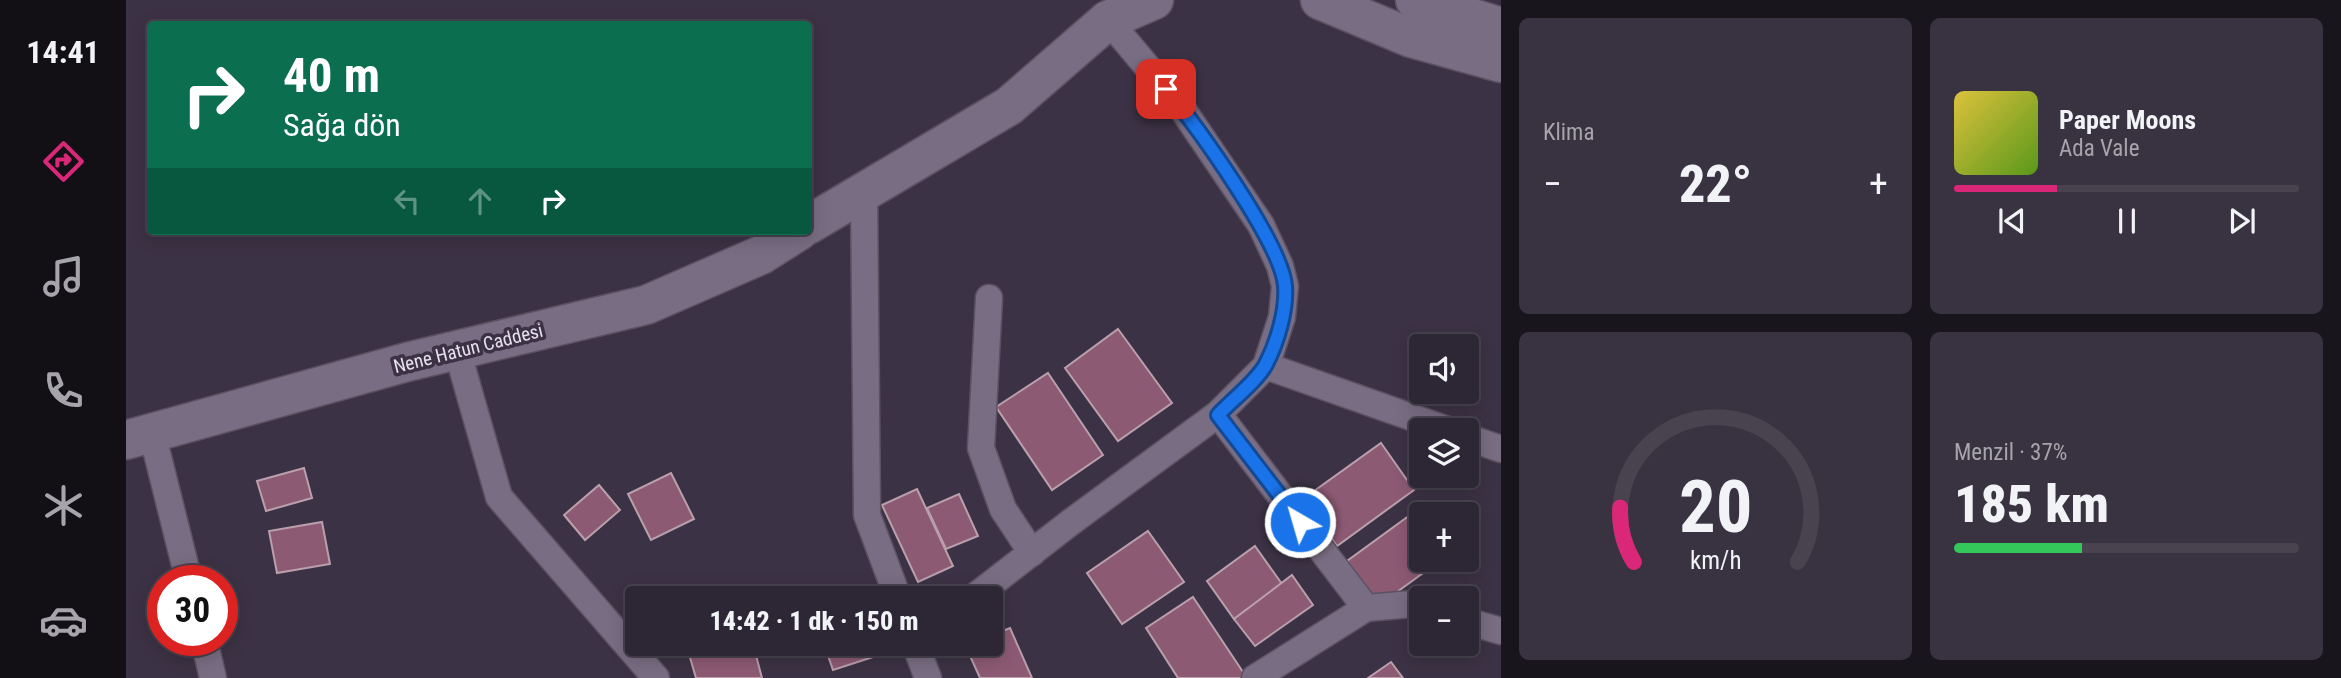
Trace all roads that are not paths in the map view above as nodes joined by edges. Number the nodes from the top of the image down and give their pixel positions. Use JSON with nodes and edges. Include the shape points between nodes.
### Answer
{"nodes":[{"id":1,"x":1154,"y":0,"type":"edge"},
{"id":2,"x":1320,"y":0,"type":"edge"},
{"id":3,"x":1415,"y":0,"type":"edge"},
{"id":4,"x":1116,"y":12,"type":"edge"},
{"id":5,"x":1501,"y":27,"type":"edge"},
{"id":6,"x":1501,"y":63,"type":"edge"},
{"id":7,"x":864,"y":190,"type":"junction"},
{"id":8,"x":812,"y":222,"type":"edge"},
{"id":9,"x":793,"y":235,"type":"edge"},
{"id":10,"x":989,"y":298,"type":"dead end"},
{"id":11,"x":457,"y":350,"type":"junction"},
{"id":12,"x":1266,"y":366,"type":"junction"},
{"id":13,"x":1218,"y":415,"type":"junction"},
{"id":14,"x":1414,"y":418,"type":"edge"},
{"id":15,"x":139,"y":437,"type":"edge"},
{"id":16,"x":1479,"y":441,"type":"edge"},
{"id":17,"x":1501,"y":449,"type":"edge"},
{"id":18,"x":1032,"y":553,"type":"junction"},
{"id":19,"x":183,"y":565,"type":"edge"},
{"id":20,"x":894,"y":586,"type":"edge"},
{"id":21,"x":989,"y":586,"type":"edge"},
{"id":22,"x":1409,"y":604,"type":"edge"},
{"id":23,"x":1366,"y":608,"type":"junction"},
{"id":24,"x":1479,"y":625,"type":"edge"},
{"id":25,"x":1501,"y":631,"type":"edge"},
{"id":26,"x":208,"y":656,"type":"edge"},
{"id":27,"x":920,"y":656,"type":"edge"},
{"id":28,"x":213,"y":678,"type":"edge"},
{"id":29,"x":656,"y":678,"type":"edge"},
{"id":30,"x":928,"y":678,"type":"edge"},
{"id":31,"x":1255,"y":678,"type":"edge"}],
"edges":[{"from":1,"to":4,"type":"street"},
{"from":2,"to":6,"type":"street","via":[[1410,38]]},
{"from":3,"to":5,"type":"street"},
{"from":4,"to":7,"type":"street","via":[[1009,106]]},
{"from":4,"to":12,"type":"street","via":[[1261,225],[1280,266],[1285,286],[1282,317]]},
{"from":7,"to":8,"type":"street"},
{"from":7,"to":20,"type":"street","via":[[867,515]]},
{"from":9,"to":11,"type":"street","name":"Nene Hatun Caddesi","via":[[761,255],[646,305]]},
{"from":10,"to":18,"type":"street","via":[[981,448],[1003,509]]},
{"from":11,"to":15,"type":"street","name":"Nene Hatun Caddesi"},
{"from":11,"to":29,"type":"street","via":[[499,496]]},
{"from":12,"to":13,"type":"street"},
{"from":12,"to":14,"type":"street"},
{"from":13,"to":18,"type":"street"},
{"from":13,"to":23,"type":"street"},
{"from":15,"to":19,"type":"street"},
{"from":16,"to":17,"type":"street"},
{"from":18,"to":21,"type":"street"},
{"from":22,"to":23,"type":"street"},
{"from":23,"to":31,"type":"street"},
{"from":24,"to":25,"type":"street"},
{"from":26,"to":28,"type":"street"},
{"from":27,"to":30,"type":"street"}]}
